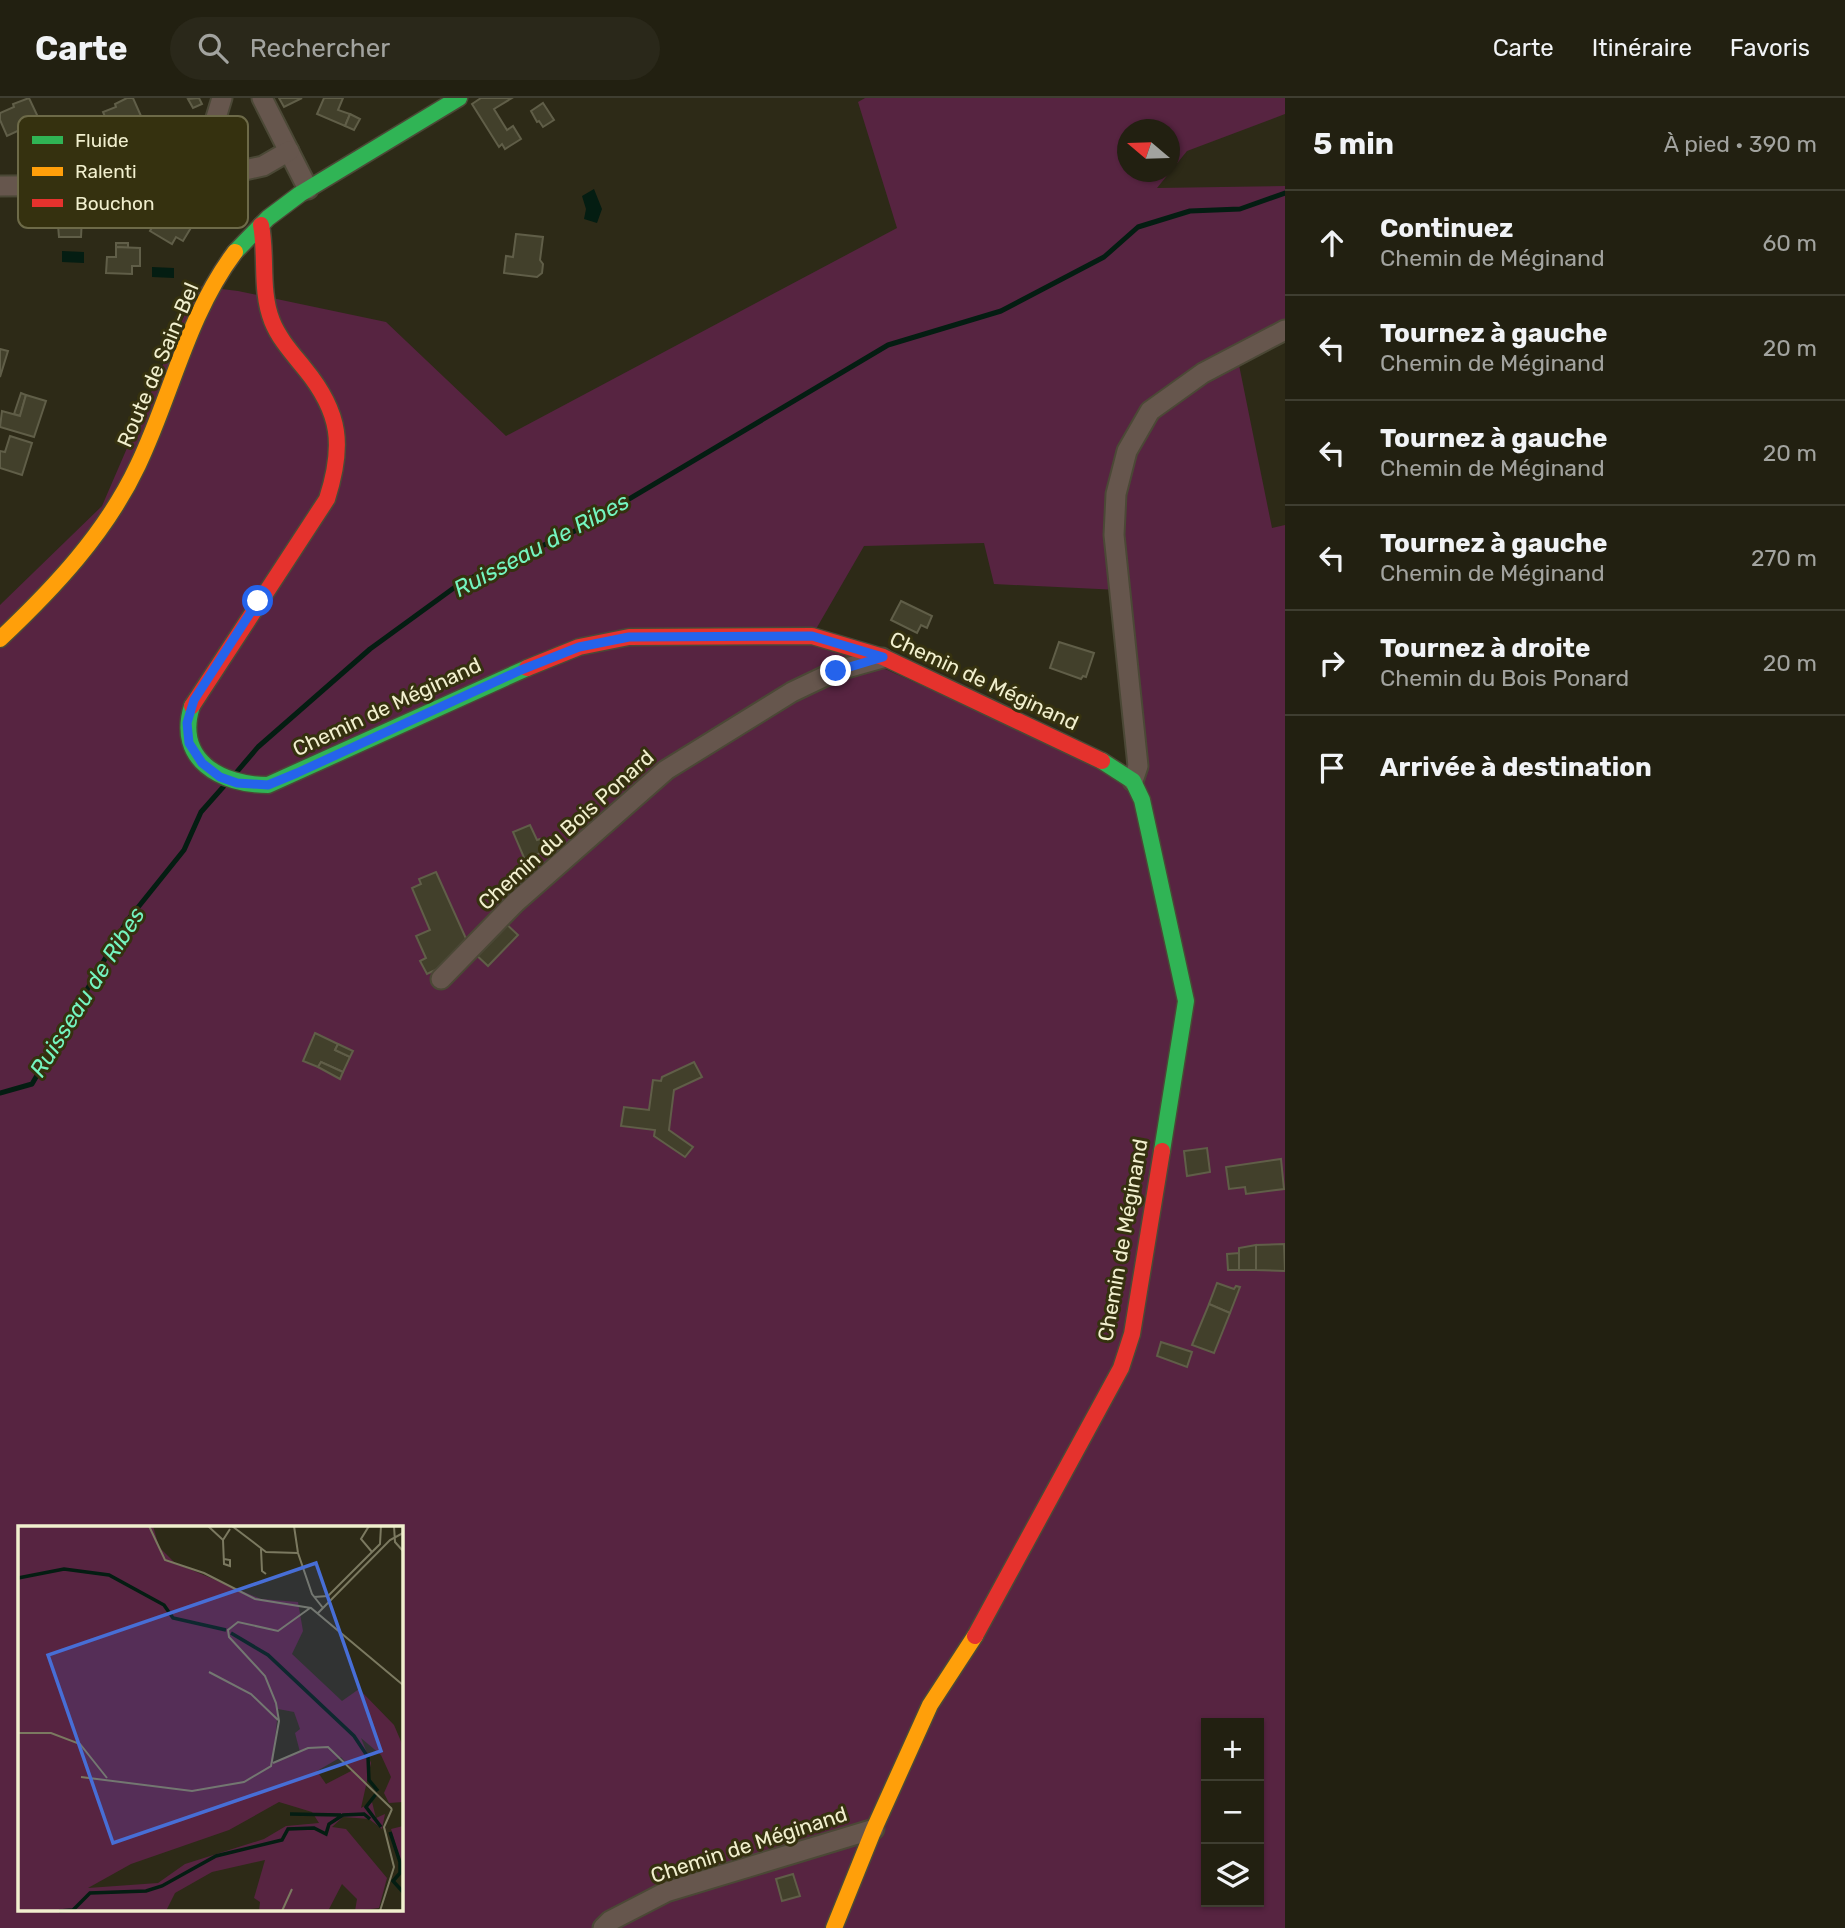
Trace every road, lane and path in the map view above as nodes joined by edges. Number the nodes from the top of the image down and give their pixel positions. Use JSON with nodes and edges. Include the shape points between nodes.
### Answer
{"nodes":[{"id":1,"x":222,"y":98,"type":"edge"},
{"id":2,"x":262,"y":98,"type":"edge"},
{"id":3,"x":459,"y":98,"type":"edge"},
{"id":4,"x":217,"y":116,"type":"edge"},
{"id":5,"x":289,"y":152,"type":"junction"},
{"id":6,"x":248,"y":169,"type":"edge"},
{"id":7,"x":0,"y":186,"type":"edge"},
{"id":8,"x":18,"y":186,"type":"edge"},
{"id":9,"x":308,"y":188,"type":"junction"},
{"id":10,"x":261,"y":225,"type":"junction"},
{"id":11,"x":1285,"y":330,"type":"edge"},
{"id":12,"x":0,"y":639,"type":"edge"},
{"id":13,"x":883,"y":657,"type":"junction"},
{"id":14,"x":1133,"y":781,"type":"junction"},
{"id":15,"x":441,"y":979,"type":"dead end"},
{"id":16,"x":874,"y":1829,"type":"junction"},
{"id":17,"x":603,"y":1928,"type":"edge"},
{"id":18,"x":834,"y":1928,"type":"edge"}],
"edges":[{"from":1,"to":4,"type":"street"},
{"from":2,"to":5,"type":"street"},
{"from":3,"to":9,"type":"street","name":"Route de Sain-Bel"},
{"from":5,"to":6,"type":"street"},
{"from":5,"to":9,"type":"street"},
{"from":7,"to":8,"type":"street"},
{"from":9,"to":10,"type":"street","name":"Route de Sain-Bel"},
{"from":10,"to":12,"type":"street","name":"Route de Sain-Bel","via":[[239,247],[212,289],[117,508],[91,545]]},
{"from":10,"to":13,"type":"street","name":"Chemin de Méginand","via":[[271,319],[324,396],[335,420],[337,471],[327,499],[194,700],[187,723],[189,743],[202,763],[220,777],[268,785],[521,670],[579,647],[629,637],[812,636]]},
{"from":11,"to":14,"type":"street","via":[[1202,373],[1150,411],[1127,451],[1116,494],[1114,535],[1138,766]]},
{"from":13,"to":14,"type":"street","name":"Chemin de Méginand","via":[[1112,766]]},
{"from":13,"to":15,"type":"street","name":"Chemin du Bois Ponard","via":[[836,671],[792,692],[666,770],[516,902]]},
{"from":14,"to":16,"type":"street","name":"Chemin de Méginand","via":[[1142,800],[1186,1002],[1132,1335],[1121,1368],[1082,1444],[973,1639],[930,1705]]},
{"from":16,"to":17,"type":"street","name":"Chemin de Méginand","via":[[666,1892]]},
{"from":16,"to":18,"type":"street","name":"Chemin de Méginand"}]}
